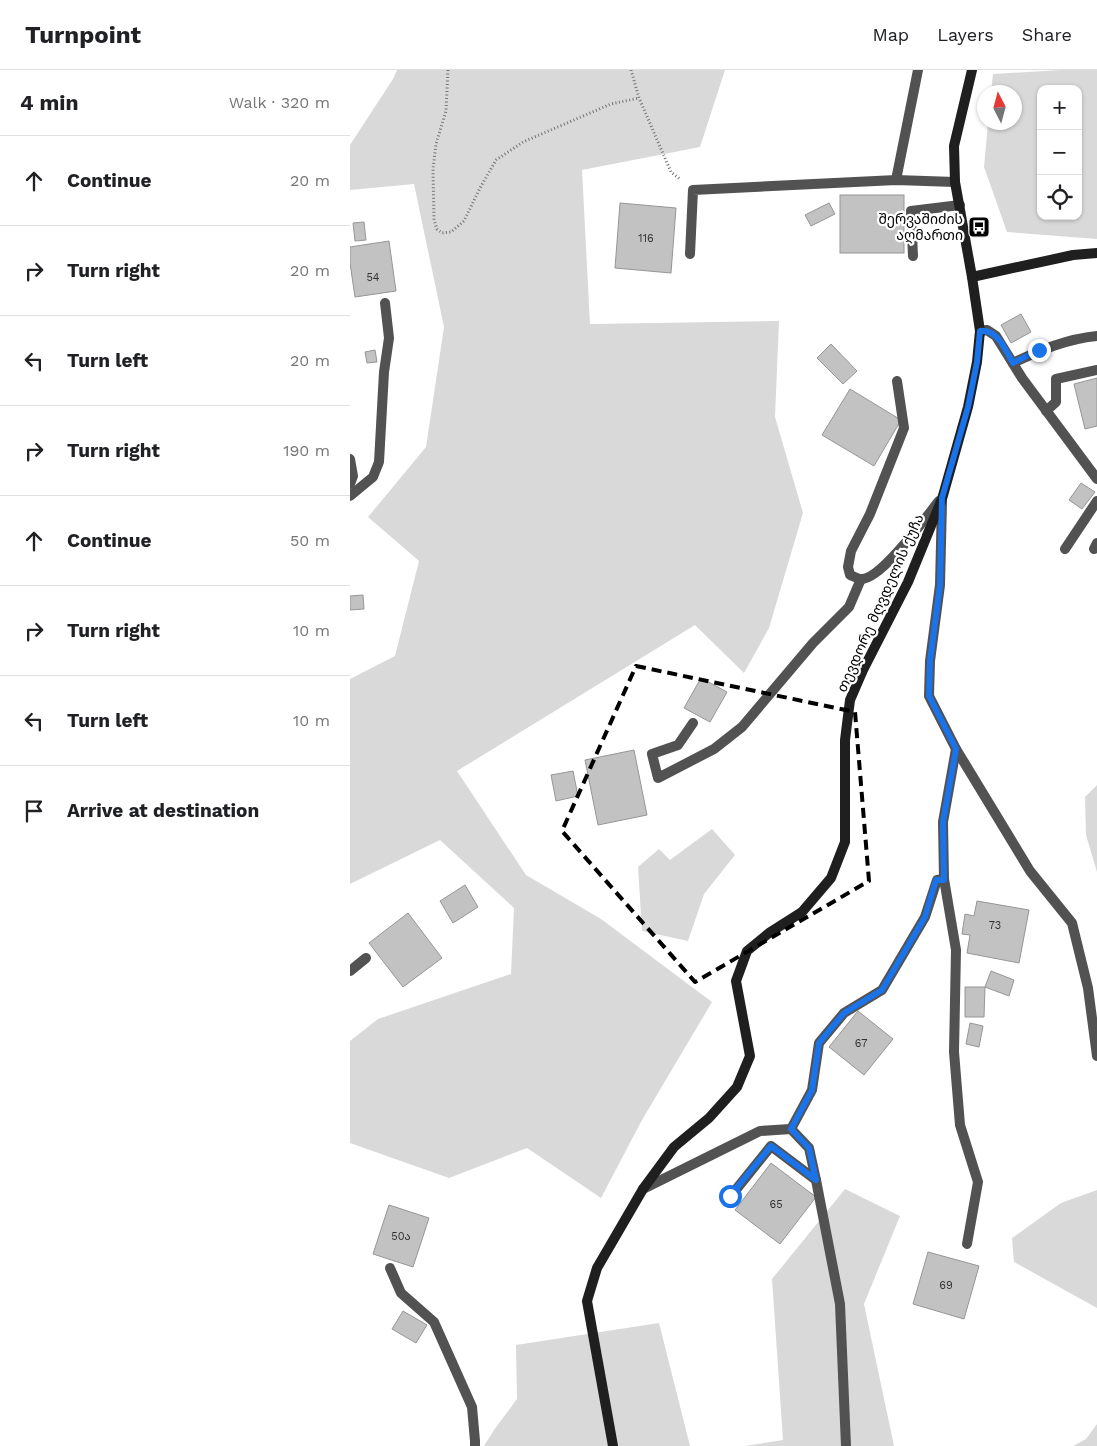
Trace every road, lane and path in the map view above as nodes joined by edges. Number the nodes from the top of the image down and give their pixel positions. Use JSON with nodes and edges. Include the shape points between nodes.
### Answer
{"nodes":[{"id":1,"x":448,"y":70,"type":"edge"},
{"id":2,"x":631,"y":70,"type":"edge"},
{"id":3,"x":918,"y":70,"type":"edge"},
{"id":4,"x":972,"y":70,"type":"edge"},
{"id":5,"x":639,"y":98,"type":"junction"},
{"id":6,"x":896,"y":180,"type":"junction"},
{"id":7,"x":955,"y":182,"type":"junction"},
{"id":8,"x":693,"y":190,"type":"junction"},
{"id":9,"x":960,"y":205,"type":"junction"},
{"id":10,"x":1097,"y":253,"type":"edge"},
{"id":11,"x":690,"y":254,"type":"dead end"},
{"id":12,"x":913,"y":256,"type":"dead end"},
{"id":13,"x":972,"y":277,"type":"junction"},
{"id":14,"x":385,"y":303,"type":"dead end"},
{"id":15,"x":980,"y":331,"type":"junction"},
{"id":16,"x":1097,"y":336,"type":"edge"},
{"id":17,"x":1013,"y":363,"type":"junction"},
{"id":18,"x":1097,"y":370,"type":"edge"},
{"id":19,"x":897,"y":381,"type":"dead end"},
{"id":20,"x":1046,"y":411,"type":"junction"},
{"id":21,"x":350,"y":459,"type":"edge"},
{"id":22,"x":1097,"y":477,"type":"edge"},
{"id":23,"x":350,"y":484,"type":"edge"},
{"id":24,"x":350,"y":496,"type":"edge"},
{"id":25,"x":942,"y":498,"type":"junction"},
{"id":26,"x":1097,"y":501,"type":"edge"},
{"id":27,"x":1065,"y":550,"type":"dead end"},
{"id":28,"x":861,"y":579,"type":"junction"},
{"id":29,"x":693,"y":723,"type":"dead end"},
{"id":30,"x":956,"y":749,"type":"junction"},
{"id":31,"x":944,"y":880,"type":"junction"},
{"id":32,"x":366,"y":958,"type":"dead end"},
{"id":33,"x":350,"y":971,"type":"edge"},
{"id":34,"x":1097,"y":1056,"type":"edge"},
{"id":35,"x":791,"y":1129,"type":"junction"},
{"id":36,"x":816,"y":1180,"type":"junction"},
{"id":37,"x":643,"y":1189,"type":"junction"},
{"id":38,"x":730,"y":1196,"type":"dead end"},
{"id":39,"x":967,"y":1244,"type":"dead end"},
{"id":40,"x":390,"y":1268,"type":"dead end"},
{"id":41,"x":475,"y":1446,"type":"edge"},
{"id":42,"x":613,"y":1446,"type":"edge"},
{"id":43,"x":846,"y":1446,"type":"edge"}],
"edges":[{"from":1,"to":5,"type":"path","via":[[446,111],[436,144],[433,169],[434,220],[442,233],[451,232],[464,221],[496,160],[523,142],[611,104]]},
{"from":2,"to":5,"type":"path"},
{"from":3,"to":6,"type":"lane"},
{"from":4,"to":7,"type":"street","name":"თევდორე მღვდელის ქუჩა","via":[[954,146]]},
{"from":5,"to":8,"type":"path","via":[[670,172]]},
{"from":6,"to":7,"type":"lane"},
{"from":6,"to":8,"type":"lane"},
{"from":7,"to":9,"type":"street","name":"თევდორე მღვდელის ქუჩა"},
{"from":8,"to":11,"type":"lane"},
{"from":9,"to":12,"type":"lane","via":[[911,211]]},
{"from":9,"to":13,"type":"street","name":"თევდორე მღვდელის ქუჩა"},
{"from":10,"to":13,"type":"street","via":[[1073,255]]},
{"from":13,"to":15,"type":"street","name":"თევდორე მღვდელის ქუჩა"},
{"from":14,"to":24,"type":"lane","via":[[388,338],[379,462],[373,477]]},
{"from":15,"to":17,"type":"lane","via":[[987,330],[996,336]]},
{"from":15,"to":25,"type":"street","name":"თევდორე მღვდელის ქუჩა","via":[[968,407]]},
{"from":16,"to":17,"type":"lane","via":[[1078,338],[1039,350]]},
{"from":17,"to":20,"type":"lane"},
{"from":18,"to":20,"type":"lane","via":[[1056,379],[1056,402]]},
{"from":19,"to":28,"type":"lane","via":[[904,428],[870,514],[851,551],[850,575]]},
{"from":20,"to":22,"type":"lane"},
{"from":21,"to":23,"type":"lane","via":[[354,476]]},
{"from":25,"to":28,"type":"lane","via":[[896,555],[873,575]]},
{"from":25,"to":30,"type":"lane","via":[[940,585],[929,696]]},
{"from":25,"to":37,"type":"street","name":"თევდორე მღვდელის ქუჩა","via":[[908,582],[850,700],[845,740],[845,842],[831,878],[802,912],[747,951],[736,981],[750,1056],[737,1087],[674,1147]]},
{"from":26,"to":27,"type":"lane"},
{"from":28,"to":29,"type":"lane","via":[[850,607],[813,643],[742,727],[714,749],[658,778],[652,754],[678,745]]},
{"from":30,"to":31,"type":"lane","via":[[943,822]]},
{"from":30,"to":34,"type":"lane","via":[[1030,871],[1072,922],[1088,988]]},
{"from":31,"to":35,"type":"lane","via":[[936,880],[925,917],[882,990],[844,1013],[819,1043],[812,1090]]},
{"from":31,"to":39,"type":"lane","via":[[956,950],[954,1052],[960,1125],[978,1182]]},
{"from":32,"to":33,"type":"lane"},
{"from":35,"to":36,"type":"lane","via":[[809,1148]]},
{"from":35,"to":37,"type":"lane","via":[[760,1131]]},
{"from":36,"to":38,"type":"lane","via":[[771,1146]]},
{"from":36,"to":43,"type":"lane","via":[[840,1304]]},
{"from":37,"to":42,"type":"street","name":"თევდორე მღვდელის ქუჩა","via":[[597,1268],[587,1301]]},
{"from":40,"to":41,"type":"lane","via":[[401,1293],[434,1322],[472,1407]]}]}
